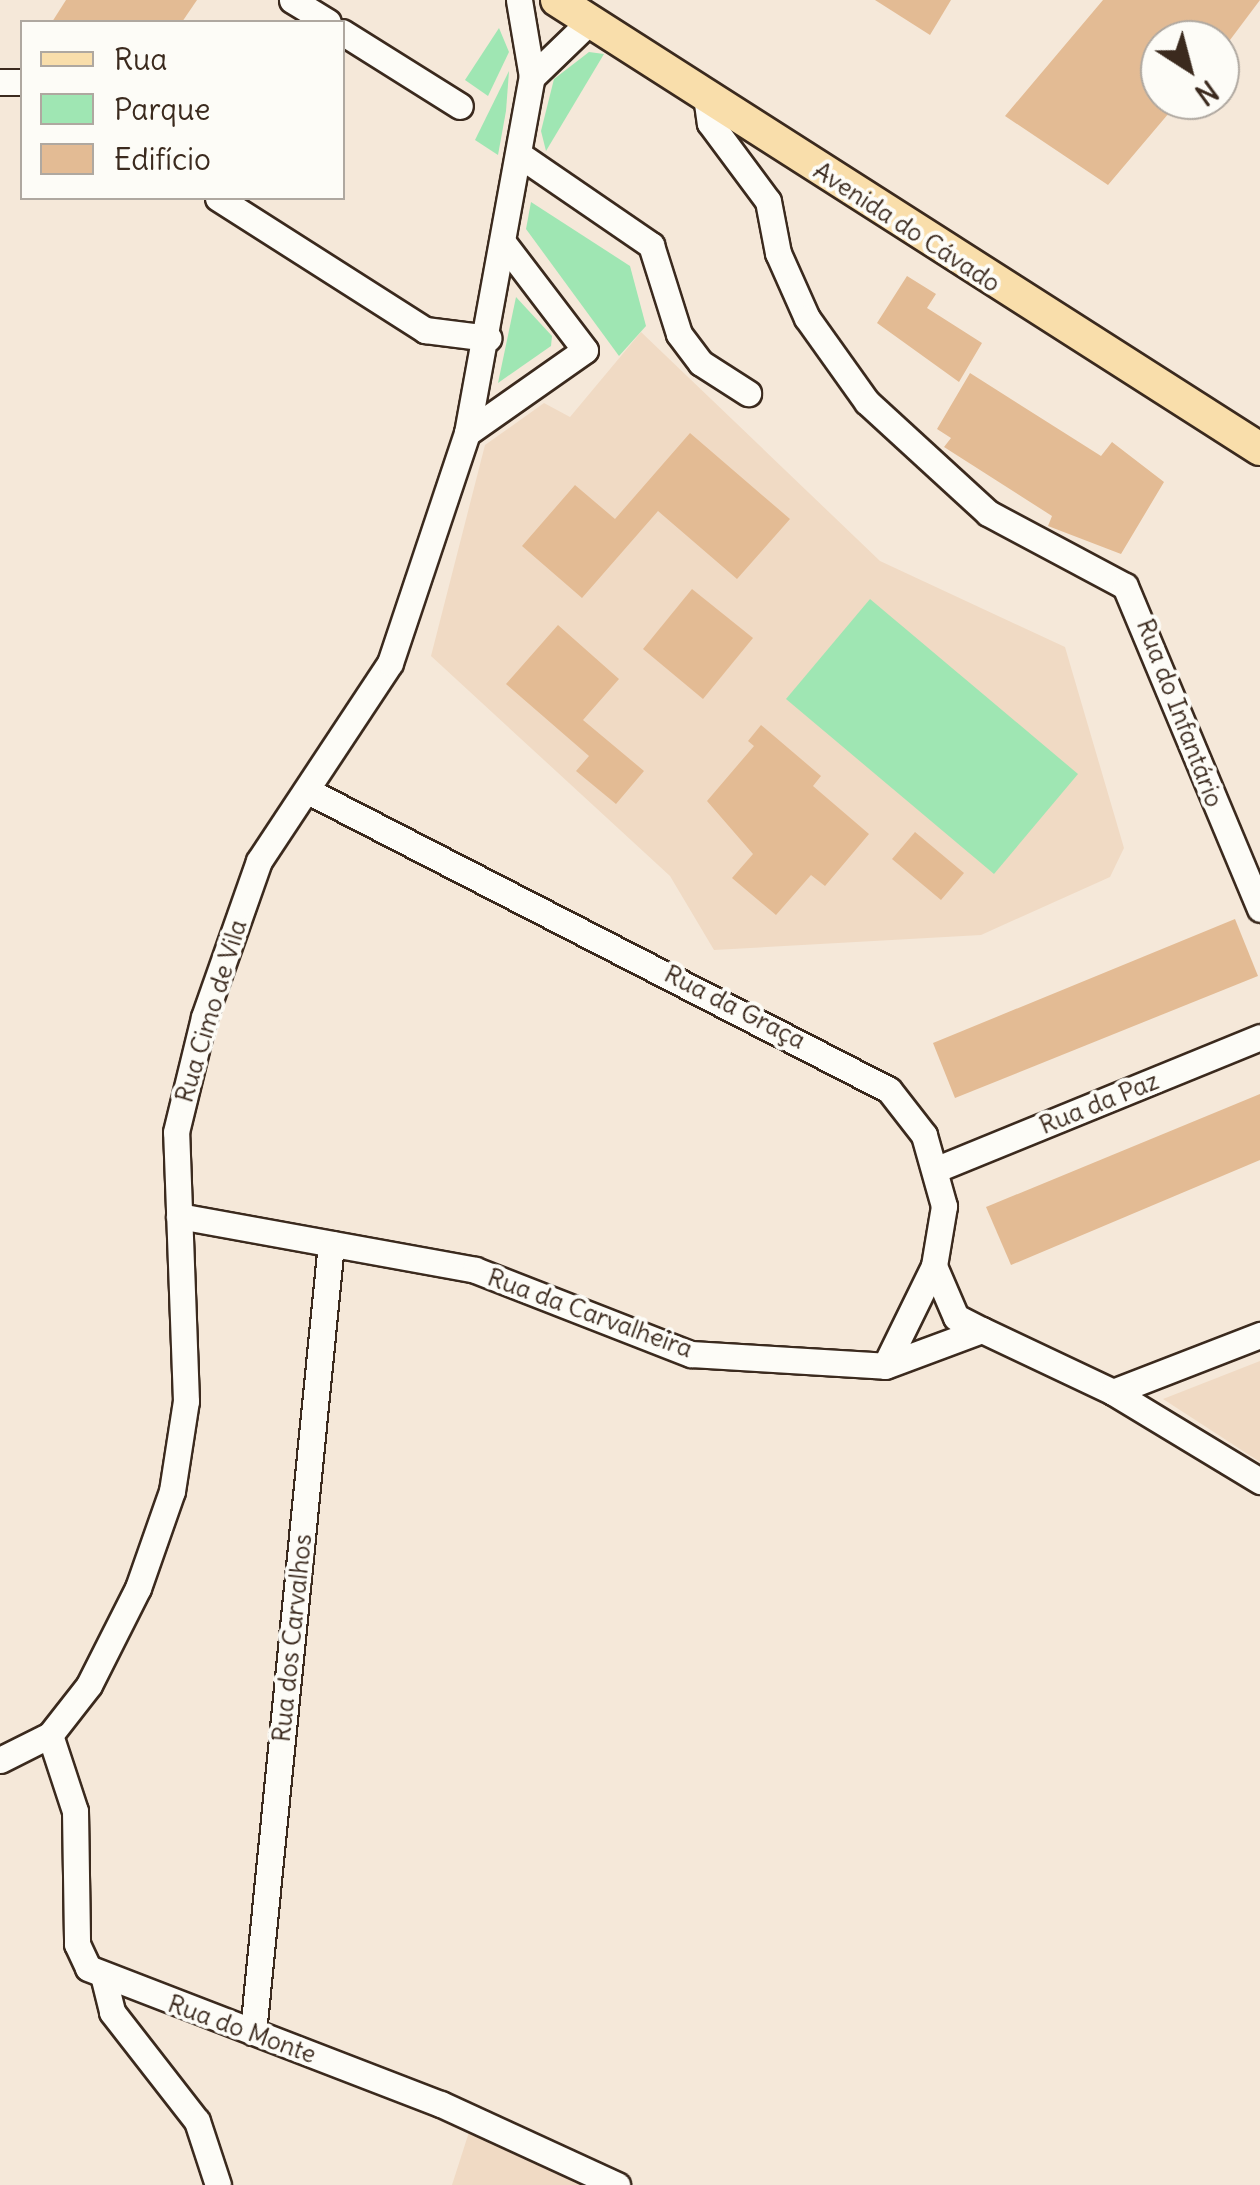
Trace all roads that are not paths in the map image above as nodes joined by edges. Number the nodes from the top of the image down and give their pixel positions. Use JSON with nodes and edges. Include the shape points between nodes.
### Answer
{"nodes":[{"id":1,"x":292,"y":0,"type":"edge"},
{"id":2,"x":519,"y":0,"type":"edge"},
{"id":3,"x":557,"y":0,"type":"edge"},
{"id":4,"x":325,"y":20,"type":"edge"},
{"id":5,"x":590,"y":21,"type":"junction"},
{"id":6,"x":345,"y":34,"type":"edge"},
{"id":7,"x":532,"y":77,"type":"junction"},
{"id":8,"x":706,"y":96,"type":"junction"},
{"id":9,"x":460,"y":106,"type":"dead end"},
{"id":10,"x":521,"y":156,"type":"junction"},
{"id":11,"x":221,"y":200,"type":"edge"},
{"id":12,"x":505,"y":245,"type":"junction"},
{"id":13,"x":488,"y":338,"type":"junction"},
{"id":14,"x":748,"y":393,"type":"dead end"},
{"id":15,"x":467,"y":433,"type":"junction"},
{"id":16,"x":1260,"y":449,"type":"edge"},
{"id":17,"x":308,"y":791,"type":"junction"},
{"id":18,"x":1260,"y":909,"type":"edge"},
{"id":19,"x":1260,"y":1036,"type":"edge"},
{"id":20,"x":937,"y":1169,"type":"junction"},
{"id":21,"x":179,"y":1216,"type":"junction"},
{"id":22,"x":331,"y":1244,"type":"junction"},
{"id":23,"x":934,"y":1266,"type":"junction"},
{"id":24,"x":982,"y":1330,"type":"junction"},
{"id":25,"x":1260,"y":1335,"type":"edge"},
{"id":26,"x":886,"y":1366,"type":"junction"},
{"id":27,"x":1114,"y":1392,"type":"junction"},
{"id":28,"x":1260,"y":1481,"type":"edge"},
{"id":29,"x":50,"y":1736,"type":"junction"},
{"id":30,"x":0,"y":1760,"type":"edge"},
{"id":31,"x":104,"y":1979,"type":"junction"},
{"id":32,"x":253,"y":2032,"type":"junction"},
{"id":33,"x":218,"y":2185,"type":"edge"},
{"id":34,"x":618,"y":2185,"type":"edge"}],
"edges":[{"from":1,"to":4,"type":"street"},
{"from":2,"to":7,"type":"street","name":"Rua Cimo de Vila"},
{"from":3,"to":5,"type":"main road","name":"Avenida do Cávado"},
{"from":5,"to":7,"type":"street"},
{"from":5,"to":8,"type":"main road","name":"Avenida do Cávado"},
{"from":6,"to":9,"type":"street"},
{"from":7,"to":10,"type":"street","name":"Rua Cimo de Vila"},
{"from":8,"to":16,"type":"main road","name":"Avenida do Cávado"},
{"from":8,"to":18,"type":"street","name":"Rua do Infantário","via":[[710,123],[768,202],[778,253],[807,318],[867,402],[988,513],[1125,586]]},
{"from":10,"to":12,"type":"street","name":"Rua Cimo de Vila"},
{"from":10,"to":14,"type":"street","via":[[651,245],[679,334],[701,364]]},
{"from":11,"to":13,"type":"street","via":[[425,330]]},
{"from":12,"to":13,"type":"street","name":"Rua Cimo de Vila"},
{"from":12,"to":15,"type":"street","via":[[585,350]]},
{"from":13,"to":15,"type":"street","name":"Rua Cimo de Vila"},
{"from":15,"to":17,"type":"street","name":"Rua Cimo de Vila","via":[[390,663]]},
{"from":17,"to":20,"type":"street","name":"Rua da Graça","via":[[862,1070],[917,1123]]},
{"from":17,"to":21,"type":"street","name":"Rua Cimo de Vila","via":[[258,861],[204,1017],[176,1132]]},
{"from":19,"to":20,"type":"street","name":"Rua da Paz"},
{"from":20,"to":23,"type":"street","name":"Rua da Graça","via":[[944,1206]]},
{"from":21,"to":22,"type":"street","name":"Rua da Carvalheira"},
{"from":21,"to":29,"type":"street","name":"Rua Cimo de Vila","via":[[186,1401],[172,1491],[138,1588],[90,1684]]},
{"from":22,"to":26,"type":"street","name":"Rua da Carvalheira","via":[[475,1270],[691,1354]]},
{"from":22,"to":32,"type":"street","name":"Rua dos Carvalhos"},
{"from":23,"to":24,"type":"street","via":[[956,1317]]},
{"from":23,"to":26,"type":"street","name":"Rua da Graça"},
{"from":24,"to":26,"type":"street","name":"Rua da Carvalheira"},
{"from":24,"to":27,"type":"street"},
{"from":25,"to":27,"type":"street"},
{"from":27,"to":28,"type":"street"},
{"from":29,"to":30,"type":"street","name":"Rua Cimo de Vila"},
{"from":29,"to":31,"type":"street","via":[[74,1810],[77,1944],[88,1968]]},
{"from":31,"to":32,"type":"street","name":"Rua do Monte"},
{"from":31,"to":33,"type":"street","via":[[112,2012],[197,2121]]},
{"from":32,"to":34,"type":"street","name":"Rua do Monte","via":[[441,2104]]}]}
